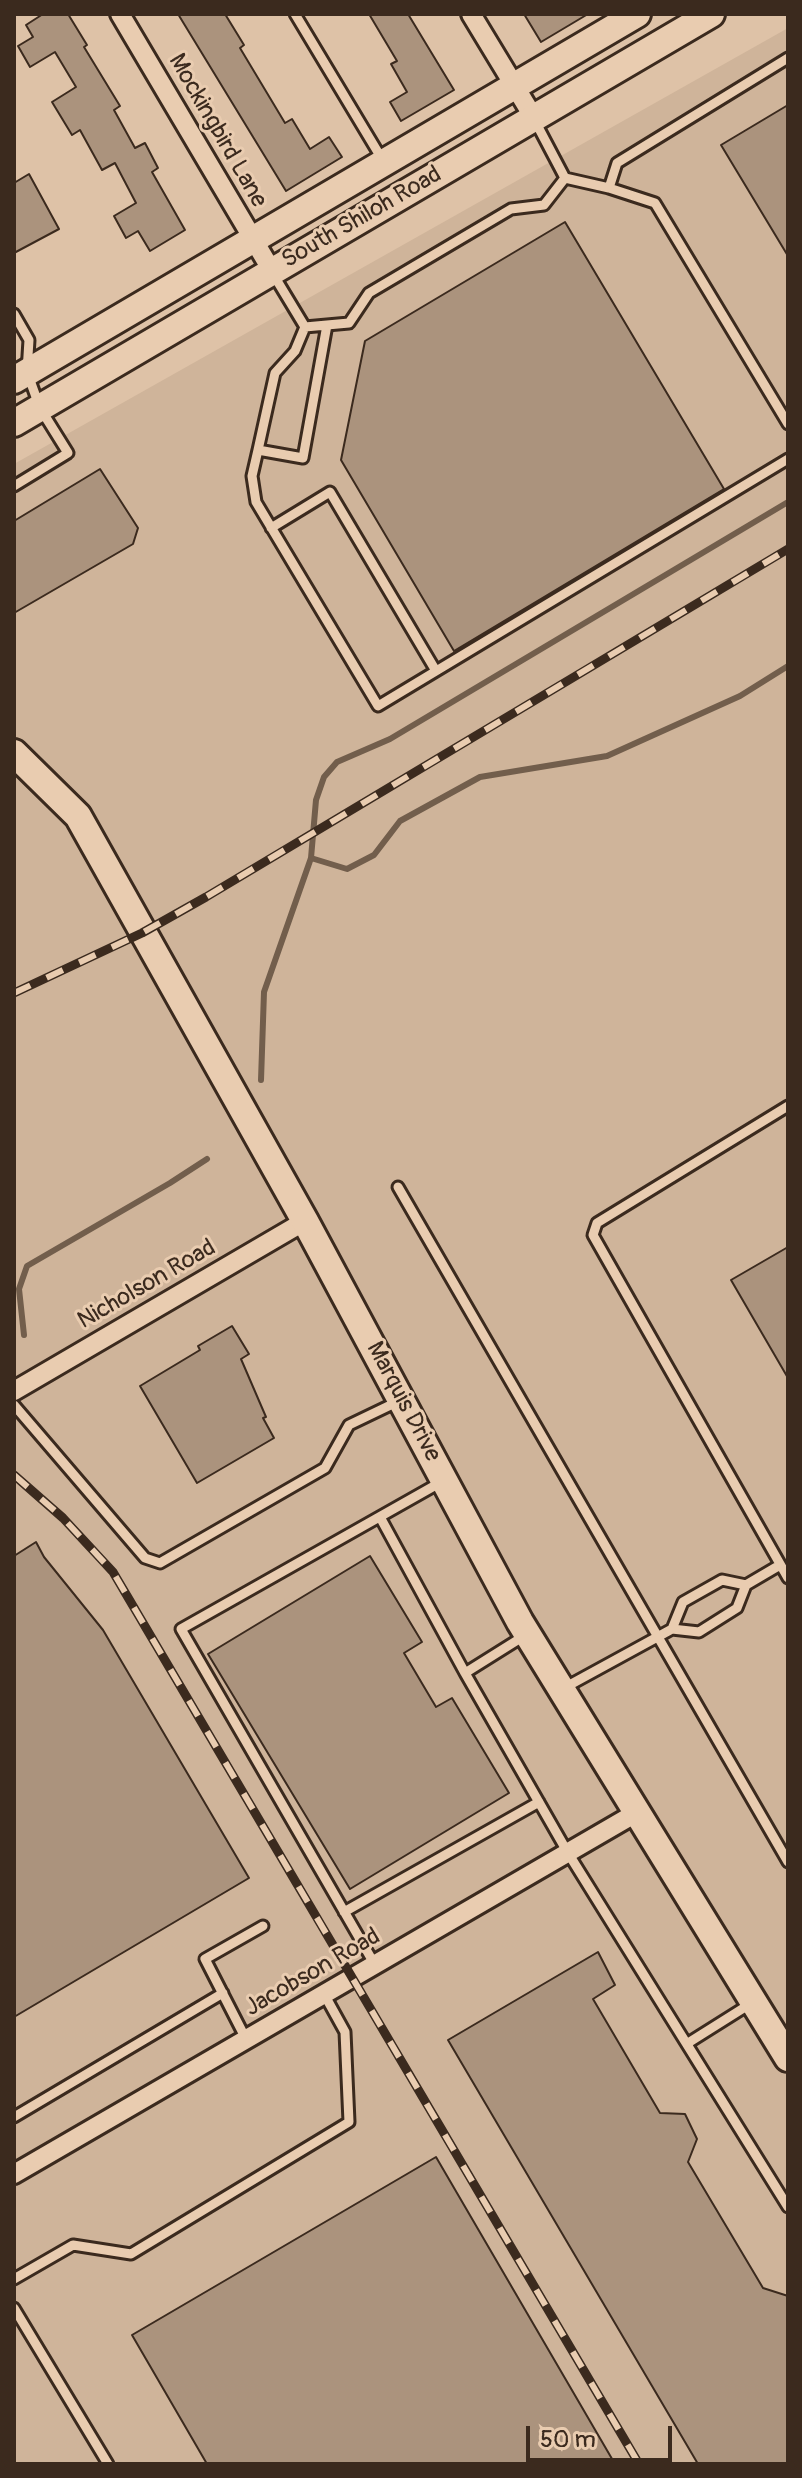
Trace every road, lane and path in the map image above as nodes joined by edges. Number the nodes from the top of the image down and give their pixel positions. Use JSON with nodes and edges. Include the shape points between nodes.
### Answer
{"nodes":[{"id":1,"x":120,"y":14,"type":"edge"},
{"id":2,"x":295,"y":14,"type":"edge"},
{"id":3,"x":471,"y":14,"type":"edge"},
{"id":4,"x":636,"y":14,"type":"edge"},
{"id":5,"x":711,"y":14,"type":"edge"},
{"id":6,"x":788,"y":58,"type":"edge"},
{"id":7,"x":514,"y":86,"type":"junction"},
{"id":8,"x":534,"y":118,"type":"junction"},
{"id":9,"x":384,"y":162,"type":"junction"},
{"id":10,"x":565,"y":178,"type":"junction"},
{"id":11,"x":609,"y":188,"type":"junction"},
{"id":12,"x":253,"y":239,"type":"junction"},
{"id":13,"x":272,"y":271,"type":"junction"},
{"id":14,"x":14,"y":314,"type":"edge"},
{"id":15,"x":327,"y":325,"type":"junction"},
{"id":16,"x":305,"y":327,"type":"junction"},
{"id":17,"x":20,"y":376,"type":"edge"},
{"id":18,"x":40,"y":408,"type":"junction"},
{"id":19,"x":14,"y":423,"type":"edge"},
{"id":20,"x":788,"y":424,"type":"edge"},
{"id":21,"x":258,"y":450,"type":"junction"},
{"id":22,"x":788,"y":459,"type":"edge"},
{"id":23,"x":14,"y":486,"type":"edge"},
{"id":24,"x":271,"y":528,"type":"junction"},
{"id":25,"x":436,"y":671,"type":"junction"},
{"id":26,"x":14,"y":753,"type":"edge"},
{"id":27,"x":788,"y":1106,"type":"edge"},
{"id":28,"x":398,"y":1187,"type":"dead end"},
{"id":29,"x":305,"y":1221,"type":"junction"},
{"id":30,"x":14,"y":1391,"type":"edge"},
{"id":31,"x":402,"y":1399,"type":"junction"},
{"id":32,"x":14,"y":1405,"type":"edge"},
{"id":33,"x":446,"y":1480,"type":"junction"},
{"id":34,"x":380,"y":1517,"type":"junction"},
{"id":35,"x":780,"y":1565,"type":"junction"},
{"id":36,"x":788,"y":1578,"type":"edge"},
{"id":37,"x":746,"y":1585,"type":"junction"},
{"id":38,"x":672,"y":1629,"type":"junction"},
{"id":39,"x":527,"y":1634,"type":"junction"},
{"id":40,"x":658,"y":1637,"type":"junction"},
{"id":41,"x":465,"y":1673,"type":"junction"},
{"id":42,"x":561,"y":1689,"type":"junction"},
{"id":43,"x":539,"y":1802,"type":"junction"},
{"id":44,"x":636,"y":1813,"type":"junction"},
{"id":45,"x":568,"y":1853,"type":"junction"},
{"id":46,"x":788,"y":1862,"type":"edge"},
{"id":47,"x":344,"y":1912,"type":"junction"},
{"id":48,"x":263,"y":1926,"type":"dead end"},
{"id":49,"x":375,"y":1965,"type":"junction"},
{"id":50,"x":223,"y":1993,"type":"junction"},
{"id":51,"x":324,"y":1994,"type":"junction"},
{"id":52,"x":754,"y":2002,"type":"junction"},
{"id":53,"x":246,"y":2039,"type":"junction"},
{"id":54,"x":688,"y":2043,"type":"junction"},
{"id":55,"x":788,"y":2058,"type":"edge"},
{"id":56,"x":14,"y":2117,"type":"edge"},
{"id":57,"x":14,"y":2174,"type":"edge"},
{"id":58,"x":787,"y":2204,"type":"edge"},
{"id":59,"x":14,"y":2279,"type":"edge"},
{"id":60,"x":14,"y":2308,"type":"edge"},
{"id":61,"x":108,"y":2464,"type":"edge"}],
"edges":[{"from":1,"to":12,"type":"street","name":"Mockingbird Lane"},
{"from":2,"to":9,"type":"lane"},
{"from":3,"to":7,"type":"street"},
{"from":4,"to":7,"type":"street","name":"South Shiloh Road"},
{"from":5,"to":8,"type":"street","name":"South Shiloh Road"},
{"from":6,"to":11,"type":"lane","via":[[617,163]]},
{"from":7,"to":8,"type":"street"},
{"from":7,"to":9,"type":"street","name":"South Shiloh Road"},
{"from":8,"to":10,"type":"lane"},
{"from":8,"to":13,"type":"street","name":"South Shiloh Road"},
{"from":9,"to":12,"type":"street","name":"South Shiloh Road"},
{"from":10,"to":11,"type":"lane"},
{"from":10,"to":15,"type":"lane","via":[[544,205],[511,209],[369,293],[349,323]]},
{"from":11,"to":20,"type":"lane","via":[[655,203]]},
{"from":12,"to":13,"type":"street","name":"Mockingbird Lane"},
{"from":12,"to":17,"type":"street","name":"South Shiloh Road"},
{"from":13,"to":16,"type":"lane"},
{"from":13,"to":18,"type":"street","name":"South Shiloh Road"},
{"from":14,"to":17,"type":"lane","via":[[29,340]]},
{"from":15,"to":16,"type":"lane"},
{"from":15,"to":21,"type":"lane","via":[[303,458]]},
{"from":16,"to":21,"type":"lane","via":[[295,351],[275,373]]},
{"from":17,"to":18,"type":"lane"},
{"from":18,"to":19,"type":"street","name":"South Shiloh Road"},
{"from":18,"to":23,"type":"lane","via":[[68,453]]},
{"from":21,"to":24,"type":"lane","via":[[252,476],[256,502]]},
{"from":22,"to":25,"type":"lane"},
{"from":24,"to":25,"type":"lane","via":[[378,706]]},
{"from":24,"to":25,"type":"lane","via":[[330,492]]},
{"from":26,"to":29,"type":"street","name":"Marquis Drive","via":[[78,816]]},
{"from":27,"to":35,"type":"lane","via":[[597,1223],[593,1235]]},
{"from":28,"to":40,"type":"lane"},
{"from":29,"to":30,"type":"street","name":"Nicholson Road"},
{"from":29,"to":31,"type":"street","name":"Marquis Drive"},
{"from":31,"to":32,"type":"lane","via":[[349,1425],[325,1468],[160,1563],[145,1558]]},
{"from":31,"to":33,"type":"street","name":"Marquis Drive"},
{"from":33,"to":34,"type":"lane"},
{"from":33,"to":39,"type":"street","name":"Marquis Drive"},
{"from":34,"to":41,"type":"lane"},
{"from":34,"to":47,"type":"lane","via":[[181,1629]]},
{"from":35,"to":36,"type":"lane"},
{"from":35,"to":37,"type":"lane"},
{"from":37,"to":38,"type":"lane","via":[[737,1608],[699,1632]]},
{"from":37,"to":38,"type":"lane","via":[[722,1580],[683,1602]]},
{"from":38,"to":40,"type":"lane"},
{"from":39,"to":41,"type":"lane"},
{"from":39,"to":42,"type":"street","name":"Marquis Drive"},
{"from":40,"to":42,"type":"lane"},
{"from":40,"to":46,"type":"lane"},
{"from":41,"to":43,"type":"lane"},
{"from":42,"to":44,"type":"street","name":"Marquis Drive"},
{"from":43,"to":45,"type":"lane"},
{"from":43,"to":47,"type":"lane"},
{"from":44,"to":45,"type":"street","name":"Jacobson Road"},
{"from":44,"to":52,"type":"street","name":"Marquis Drive"},
{"from":45,"to":49,"type":"street","name":"Jacobson Road"},
{"from":45,"to":54,"type":"lane"},
{"from":47,"to":49,"type":"lane"},
{"from":48,"to":50,"type":"lane","via":[[205,1959]]},
{"from":49,"to":51,"type":"street","name":"Jacobson Road"},
{"from":50,"to":53,"type":"lane"},
{"from":50,"to":56,"type":"lane"},
{"from":51,"to":53,"type":"street","name":"Jacobson Road"},
{"from":51,"to":59,"type":"lane","via":[[345,2032],[349,2122],[131,2254],[73,2245]]},
{"from":52,"to":54,"type":"lane"},
{"from":52,"to":55,"type":"street","name":"Marquis Drive"},
{"from":53,"to":57,"type":"street","name":"Jacobson Road"},
{"from":54,"to":58,"type":"lane"},
{"from":60,"to":61,"type":"lane"}]}
